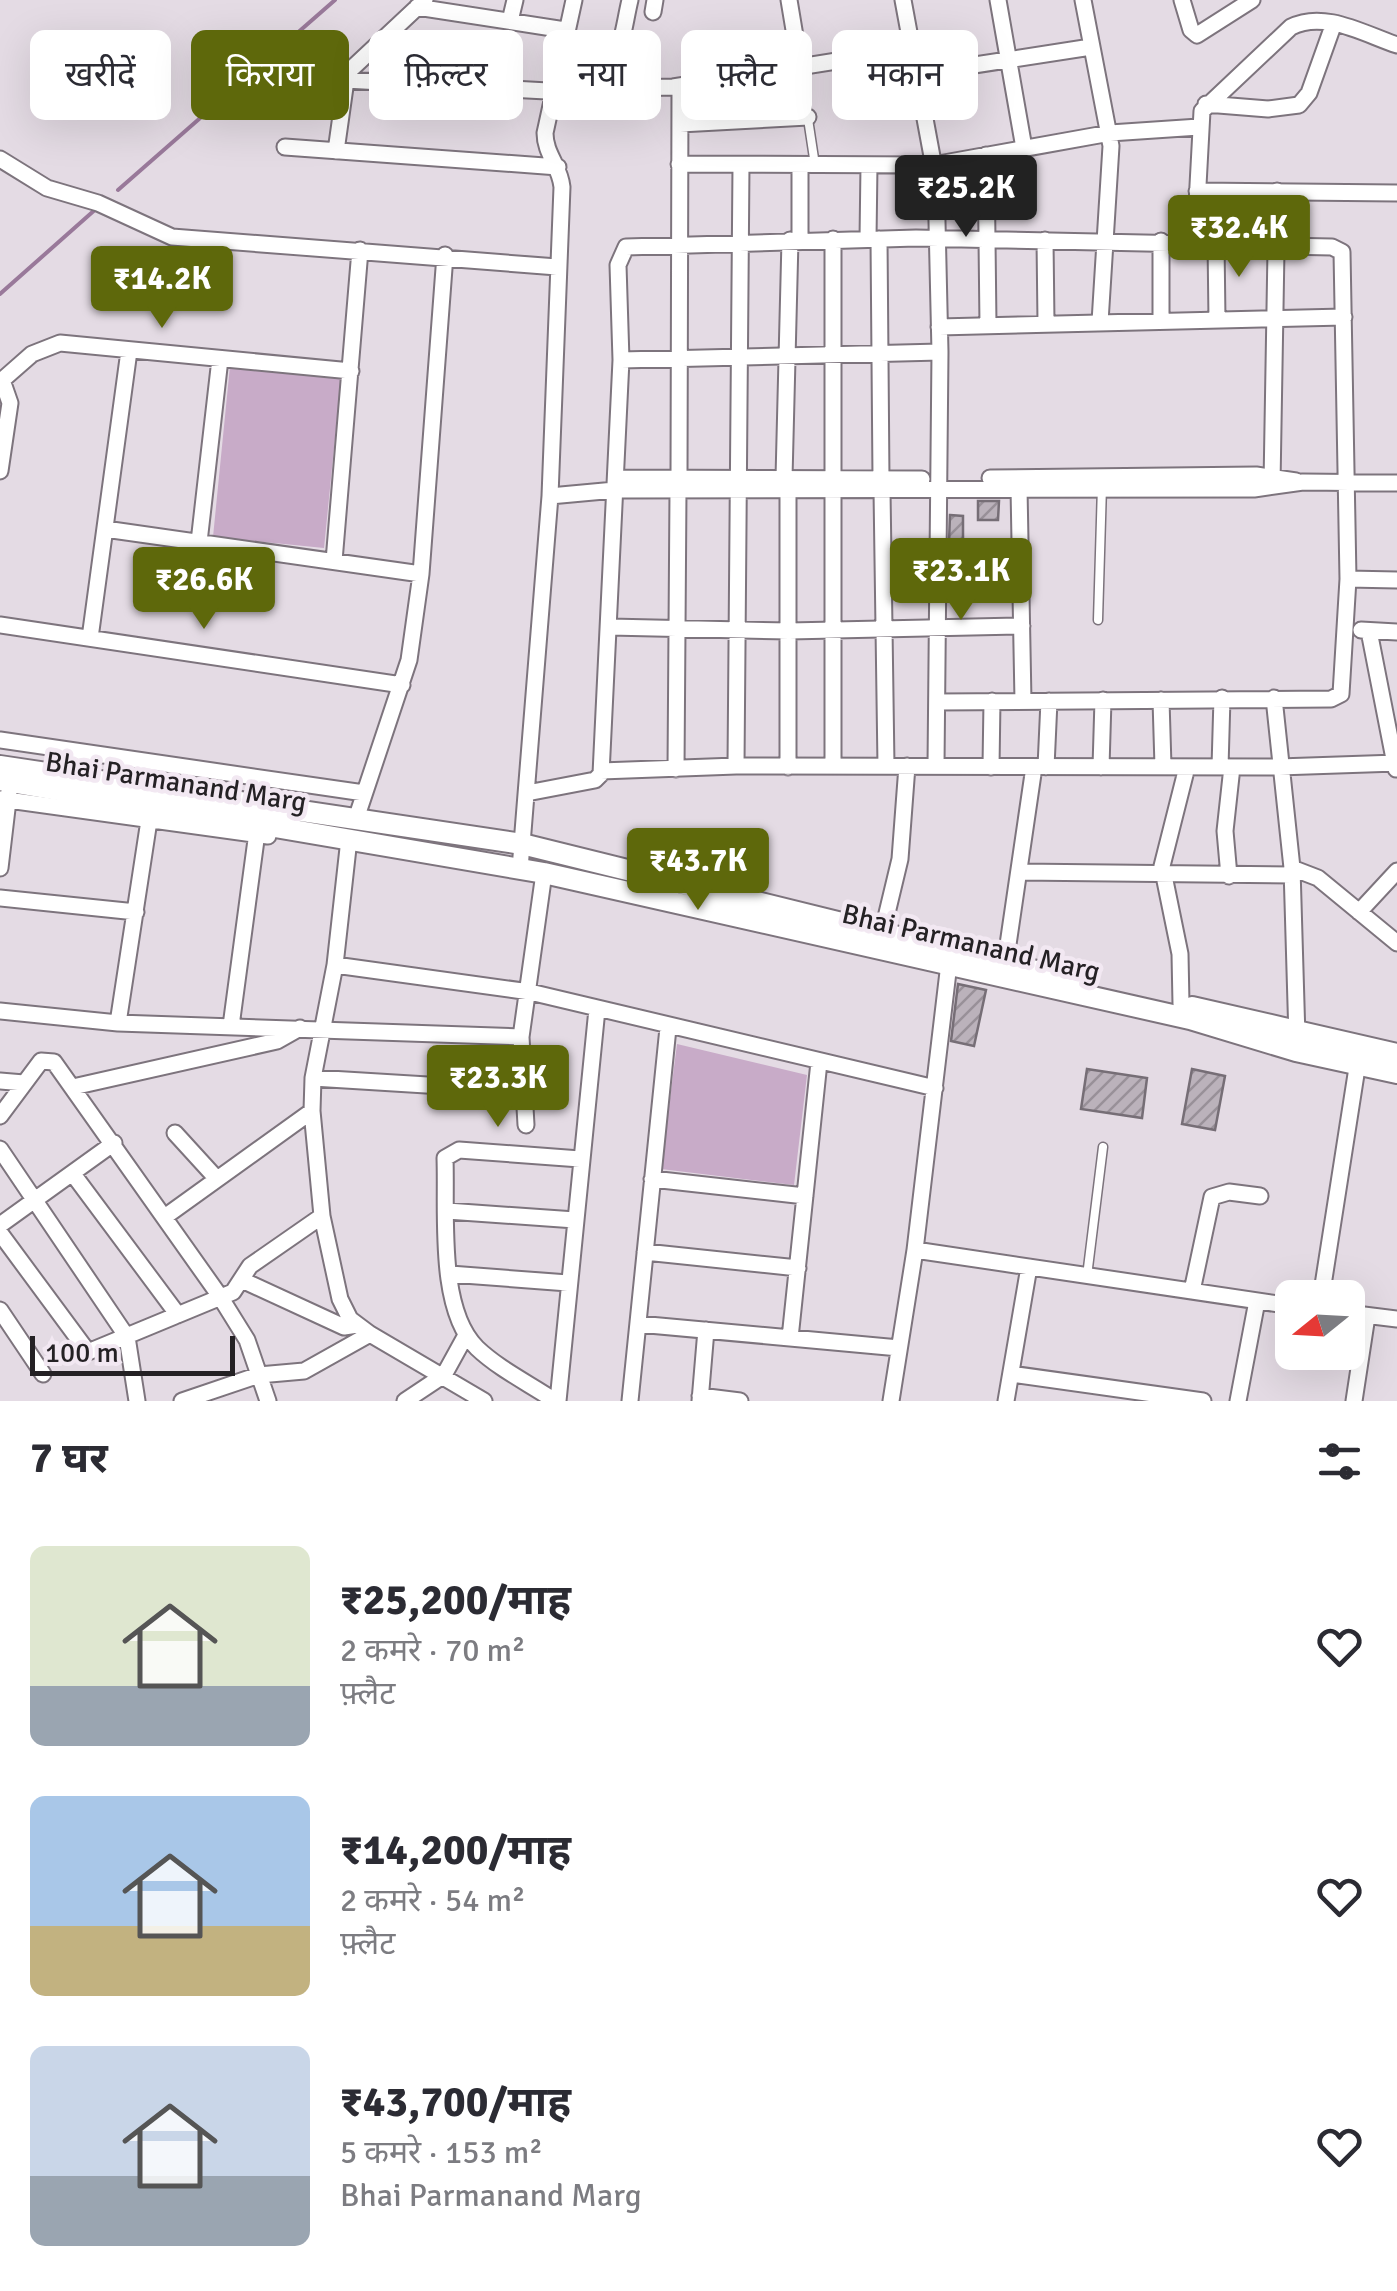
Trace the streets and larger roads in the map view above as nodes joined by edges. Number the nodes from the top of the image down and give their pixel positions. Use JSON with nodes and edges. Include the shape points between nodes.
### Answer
{"nodes":[{"id":1,"x":514,"y":0,"type":"edge"},
{"id":2,"x":574,"y":0,"type":"edge"},
{"id":3,"x":630,"y":0,"type":"edge"},
{"id":4,"x":789,"y":0,"type":"edge"},
{"id":5,"x":902,"y":0,"type":"edge"},
{"id":6,"x":998,"y":0,"type":"edge"},
{"id":7,"x":1084,"y":0,"type":"edge"},
{"id":8,"x":1182,"y":0,"type":"edge"},
{"id":9,"x":1252,"y":0,"type":"edge"},
{"id":10,"x":421,"y":3,"type":"edge"},
{"id":11,"x":510,"y":21,"type":"junction"},
{"id":12,"x":1334,"y":23,"type":"junction"},
{"id":13,"x":565,"y":30,"type":"joint"},
{"id":14,"x":622,"y":30,"type":"edge"},
{"id":15,"x":794,"y":30,"type":"edge"},
{"id":16,"x":908,"y":30,"type":"edge"},
{"id":17,"x":1397,"y":45,"type":"edge"},
{"id":18,"x":1091,"y":47,"type":"junction"},
{"id":19,"x":1009,"y":60,"type":"junction"},
{"id":20,"x":978,"y":65,"type":"edge"},
{"id":21,"x":349,"y":73,"type":"edge"},
{"id":22,"x":349,"y":80,"type":"edge"},
{"id":23,"x":680,"y":86,"type":"joint"},
{"id":24,"x":661,"y":87,"type":"edge"},
{"id":25,"x":543,"y":91,"type":"edge"},
{"id":26,"x":1206,"y":104,"type":"junction"},
{"id":27,"x":340,"y":120,"type":"edge"},
{"id":28,"x":549,"y":120,"type":"edge"},
{"id":29,"x":753,"y":120,"type":"edge"},
{"id":30,"x":925,"y":120,"type":"edge"},
{"id":31,"x":680,"y":124,"type":"junction"},
{"id":32,"x":1199,"y":127,"type":"junction"},
{"id":33,"x":1110,"y":133,"type":"junction"},
{"id":34,"x":285,"y":148,"type":"dead end"},
{"id":35,"x":1024,"y":148,"type":"junction"},
{"id":36,"x":336,"y":150,"type":"junction"},
{"id":37,"x":986,"y":155,"type":"junction"},
{"id":38,"x":0,"y":159,"type":"edge"},
{"id":39,"x":679,"y":164,"type":"junction"},
{"id":40,"x":741,"y":165,"type":"junction"},
{"id":41,"x":807,"y":165,"type":"junction"},
{"id":42,"x":870,"y":165,"type":"junction"},
{"id":43,"x":933,"y":165,"type":"junction"},
{"id":44,"x":558,"y":166,"type":"junction"},
{"id":45,"x":1197,"y":191,"type":"junction"},
{"id":46,"x":1277,"y":191,"type":"junction"},
{"id":47,"x":1397,"y":193,"type":"edge"},
{"id":48,"x":874,"y":239,"type":"junction"},
{"id":49,"x":937,"y":239,"type":"junction"},
{"id":50,"x":989,"y":239,"type":"junction"},
{"id":51,"x":794,"y":240,"type":"junction"},
{"id":52,"x":834,"y":240,"type":"junction"},
{"id":53,"x":1045,"y":240,"type":"junction"},
{"id":54,"x":740,"y":241,"type":"junction"},
{"id":55,"x":1106,"y":241,"type":"junction"},
{"id":56,"x":1162,"y":241,"type":"junction"},
{"id":57,"x":1196,"y":241,"type":"junction"},
{"id":58,"x":678,"y":242,"type":"junction"},
{"id":59,"x":1216,"y":242,"type":"junction"},
{"id":60,"x":1276,"y":246,"type":"junction"},
{"id":61,"x":360,"y":250,"type":"junction"},
{"id":62,"x":445,"y":255,"type":"junction"},
{"id":63,"x":557,"y":267,"type":"junction"},
{"id":64,"x":1344,"y":317,"type":"junction"},
{"id":65,"x":1277,"y":318,"type":"junction"},
{"id":66,"x":1218,"y":320,"type":"junction"},
{"id":67,"x":1161,"y":321,"type":"junction"},
{"id":68,"x":1100,"y":322,"type":"junction"},
{"id":69,"x":1046,"y":324,"type":"junction"},
{"id":70,"x":988,"y":325,"type":"junction"},
{"id":71,"x":939,"y":327,"type":"junction"},
{"id":72,"x":130,"y":351,"type":"junction"},
{"id":73,"x":940,"y":352,"type":"junction"},
{"id":74,"x":881,"y":353,"type":"junction"},
{"id":75,"x":834,"y":354,"type":"junction"},
{"id":76,"x":789,"y":356,"type":"junction"},
{"id":77,"x":738,"y":357,"type":"junction"},
{"id":78,"x":220,"y":359,"type":"junction"},
{"id":79,"x":679,"y":359,"type":"junction"},
{"id":80,"x":621,"y":360,"type":"junction"},
{"id":81,"x":351,"y":371,"type":"junction"},
{"id":82,"x":1,"y":381,"type":"edge"},
{"id":83,"x":0,"y":472,"type":"edge"},
{"id":84,"x":1272,"y":482,"type":"junction"},
{"id":85,"x":1346,"y":482,"type":"junction"},
{"id":86,"x":1051,"y":483,"type":"junction"},
{"id":87,"x":1397,"y":483,"type":"edge"},
{"id":88,"x":615,"y":484,"type":"junction"},
{"id":89,"x":678,"y":484,"type":"junction"},
{"id":90,"x":735,"y":484,"type":"junction"},
{"id":91,"x":786,"y":484,"type":"junction"},
{"id":92,"x":831,"y":484,"type":"junction"},
{"id":93,"x":882,"y":484,"type":"junction"},
{"id":94,"x":937,"y":484,"type":"junction"},
{"id":95,"x":1019,"y":488,"type":"junction"},
{"id":96,"x":550,"y":496,"type":"junction"},
{"id":97,"x":106,"y":530,"type":"junction"},
{"id":98,"x":199,"y":542,"type":"junction"},
{"id":99,"x":334,"y":561,"type":"junction"},
{"id":100,"x":421,"y":574,"type":"junction"},
{"id":101,"x":1348,"y":578,"type":"junction"},
{"id":102,"x":1397,"y":580,"type":"edge"},
{"id":103,"x":0,"y":625,"type":"edge"},
{"id":104,"x":1022,"y":626,"type":"junction"},
{"id":105,"x":610,"y":627,"type":"junction"},
{"id":106,"x":938,"y":628,"type":"junction"},
{"id":107,"x":678,"y":629,"type":"junction"},
{"id":108,"x":884,"y":629,"type":"junction"},
{"id":109,"x":1347,"y":629,"type":"junction"},
{"id":110,"x":736,"y":630,"type":"junction"},
{"id":111,"x":833,"y":630,"type":"junction"},
{"id":112,"x":789,"y":631,"type":"junction"},
{"id":113,"x":1369,"y":631,"type":"junction"},
{"id":114,"x":1397,"y":632,"type":"edge"},
{"id":115,"x":90,"y":638,"type":"junction"},
{"id":116,"x":402,"y":685,"type":"junction"},
{"id":117,"x":1222,"y":698,"type":"junction"},
{"id":118,"x":1274,"y":698,"type":"junction"},
{"id":119,"x":1103,"y":700,"type":"junction"},
{"id":120,"x":1161,"y":700,"type":"junction"},
{"id":121,"x":992,"y":701,"type":"junction"},
{"id":122,"x":1023,"y":701,"type":"junction"},
{"id":123,"x":1049,"y":701,"type":"junction"},
{"id":124,"x":937,"y":702,"type":"junction"},
{"id":125,"x":0,"y":740,"type":"edge"},
{"id":126,"x":736,"y":766,"type":"junction"},
{"id":127,"x":788,"y":766,"type":"junction"},
{"id":128,"x":832,"y":766,"type":"junction"},
{"id":129,"x":886,"y":766,"type":"junction"},
{"id":130,"x":906,"y":766,"type":"junction"},
{"id":131,"x":936,"y":766,"type":"junction"},
{"id":132,"x":991,"y":766,"type":"junction"},
{"id":133,"x":1162,"y":766,"type":"junction"},
{"id":134,"x":1187,"y":766,"type":"junction"},
{"id":135,"x":1396,"y":766,"type":"edge"},
{"id":136,"x":1040,"y":767,"type":"junction"},
{"id":137,"x":1226,"y":767,"type":"junction"},
{"id":138,"x":1101,"y":768,"type":"junction"},
{"id":139,"x":1279,"y":768,"type":"junction"},
{"id":140,"x":676,"y":769,"type":"junction"},
{"id":141,"x":601,"y":771,"type":"junction"},
{"id":142,"x":4,"y":785,"type":"edge"},
{"id":143,"x":364,"y":793,"type":"junction"},
{"id":144,"x":526,"y":793,"type":"junction"},
{"id":145,"x":150,"y":812,"type":"junction"},
{"id":146,"x":257,"y":827,"type":"junction"},
{"id":147,"x":351,"y":835,"type":"junction"},
{"id":148,"x":522,"y":844,"type":"junction"},
{"id":149,"x":0,"y":868,"type":"edge"},
{"id":150,"x":520,"y":869,"type":"junction"},
{"id":151,"x":1397,"y":870,"type":"edge"},
{"id":152,"x":544,"y":872,"type":"junction"},
{"id":153,"x":1019,"y":872,"type":"junction"},
{"id":154,"x":1292,"y":872,"type":"junction"},
{"id":155,"x":1163,"y":876,"type":"junction"},
{"id":156,"x":1229,"y":876,"type":"junction"},
{"id":157,"x":0,"y":898,"type":"edge"},
{"id":158,"x":136,"y":912,"type":"junction"},
{"id":159,"x":1358,"y":912,"type":"junction"},
{"id":160,"x":882,"y":934,"type":"junction"},
{"id":161,"x":1397,"y":943,"type":"edge"},
{"id":162,"x":949,"y":959,"type":"junction"},
{"id":163,"x":335,"y":965,"type":"junction"},
{"id":164,"x":1006,"y":965,"type":"junction"},
{"id":165,"x":530,"y":992,"type":"junction"},
{"id":166,"x":1180,"y":1004,"type":"junction"},
{"id":167,"x":597,"y":1009,"type":"junction"},
{"id":168,"x":0,"y":1011,"type":"edge"},
{"id":169,"x":118,"y":1023,"type":"junction"},
{"id":170,"x":231,"y":1026,"type":"junction"},
{"id":171,"x":300,"y":1028,"type":"junction"},
{"id":172,"x":668,"y":1028,"type":"junction"},
{"id":173,"x":322,"y":1029,"type":"junction"},
{"id":174,"x":521,"y":1037,"type":"junction"},
{"id":175,"x":1297,"y":1041,"type":"junction"},
{"id":176,"x":1397,"y":1054,"type":"edge"},
{"id":177,"x":1359,"y":1055,"type":"junction"},
{"id":178,"x":819,"y":1062,"type":"junction"},
{"id":179,"x":1397,"y":1072,"type":"edge"},
{"id":180,"x":313,"y":1078,"type":"junction"},
{"id":181,"x":0,"y":1081,"type":"edge"},
{"id":182,"x":24,"y":1083,"type":"junction"},
{"id":183,"x":72,"y":1087,"type":"junction"},
{"id":184,"x":935,"y":1088,"type":"junction"},
{"id":185,"x":524,"y":1090,"type":"junction"},
{"id":186,"x":312,"y":1111,"type":"junction"},
{"id":187,"x":0,"y":1116,"type":"edge"},
{"id":188,"x":526,"y":1125,"type":"dead end"},
{"id":189,"x":176,"y":1134,"type":"dead end"},
{"id":190,"x":114,"y":1143,"type":"junction"},
{"id":191,"x":0,"y":1149,"type":"edge"},
{"id":192,"x":580,"y":1159,"type":"junction"},
{"id":193,"x":73,"y":1174,"type":"junction"},
{"id":194,"x":217,"y":1179,"type":"junction"},
{"id":195,"x":652,"y":1179,"type":"junction"},
{"id":196,"x":805,"y":1196,"type":"junction"},
{"id":197,"x":1260,"y":1196,"type":"dead end"},
{"id":198,"x":35,"y":1201,"type":"junction"},
{"id":199,"x":447,"y":1211,"type":"junction"},
{"id":200,"x":166,"y":1216,"type":"junction"},
{"id":201,"x":322,"y":1216,"type":"junction"},
{"id":202,"x":575,"y":1220,"type":"junction"},
{"id":203,"x":0,"y":1224,"type":"edge"},
{"id":204,"x":0,"y":1234,"type":"edge"},
{"id":205,"x":915,"y":1250,"type":"junction"},
{"id":206,"x":645,"y":1252,"type":"junction"},
{"id":207,"x":1028,"y":1267,"type":"junction"},
{"id":208,"x":798,"y":1268,"type":"junction"},
{"id":209,"x":450,"y":1274,"type":"junction"},
{"id":210,"x":242,"y":1280,"type":"junction"},
{"id":211,"x":1323,"y":1280,"type":"edge"},
{"id":212,"x":568,"y":1284,"type":"junction"},
{"id":213,"x":1192,"y":1291,"type":"junction"},
{"id":214,"x":218,"y":1295,"type":"junction"},
{"id":215,"x":1256,"y":1301,"type":"junction"},
{"id":216,"x":1275,"y":1304,"type":"edge"},
{"id":217,"x":178,"y":1316,"type":"junction"},
{"id":218,"x":1367,"y":1316,"type":"joint"},
{"id":219,"x":1397,"y":1319,"type":"edge"},
{"id":220,"x":3,"y":1321,"type":"edge"},
{"id":221,"x":638,"y":1324,"type":"junction"},
{"id":222,"x":363,"y":1329,"type":"junction"},
{"id":223,"x":706,"y":1330,"type":"junction"},
{"id":224,"x":466,"y":1335,"type":"junction"},
{"id":225,"x":127,"y":1337,"type":"junction"},
{"id":226,"x":790,"y":1338,"type":"junction"},
{"id":227,"x":900,"y":1348,"type":"junction"},
{"id":228,"x":43,"y":1374,"type":"dead end"},
{"id":229,"x":1011,"y":1374,"type":"junction"},
{"id":230,"x":259,"y":1375,"type":"junction"},
{"id":231,"x":444,"y":1375,"type":"junction"},
{"id":232,"x":1115,"y":1395,"type":"edge"},
{"id":233,"x":700,"y":1399,"type":"edge"},
{"id":234,"x":136,"y":1401,"type":"edge"},
{"id":235,"x":182,"y":1401,"type":"edge"},
{"id":236,"x":268,"y":1401,"type":"edge"},
{"id":237,"x":404,"y":1401,"type":"edge"},
{"id":238,"x":484,"y":1401,"type":"edge"},
{"id":239,"x":556,"y":1401,"type":"edge"},
{"id":240,"x":630,"y":1401,"type":"edge"},
{"id":241,"x":740,"y":1401,"type":"edge"},
{"id":242,"x":891,"y":1401,"type":"edge"},
{"id":243,"x":1006,"y":1401,"type":"edge"},
{"id":244,"x":1203,"y":1401,"type":"edge"},
{"id":245,"x":1238,"y":1401,"type":"edge"},
{"id":246,"x":1354,"y":1401,"type":"edge"}],
"edges":[{"from":1,"to":11,"type":"street"},
{"from":2,"to":13,"type":"street"},
{"from":3,"to":14,"type":"street"},
{"from":4,"to":15,"type":"street"},
{"from":5,"to":16,"type":"street"},
{"from":6,"to":19,"type":"street"},
{"from":7,"to":18,"type":"street"},
{"from":8,"to":9,"type":"street","via":[[1190,30],[1198,35]]},
{"from":10,"to":11,"type":"street"},
{"from":10,"to":21,"type":"street"},
{"from":11,"to":13,"type":"street"},
{"from":12,"to":17,"type":"street"},
{"from":12,"to":26,"type":"street","via":[[1312,19],[1290,27]]},
{"from":12,"to":26,"type":"street","via":[[1299,105]]},
{"from":18,"to":19,"type":"street"},
{"from":18,"to":33,"type":"street"},
{"from":19,"to":20,"type":"street"},
{"from":19,"to":35,"type":"street"},
{"from":22,"to":25,"type":"street"},
{"from":23,"to":24,"type":"street"},
{"from":23,"to":31,"type":"street"},
{"from":26,"to":32,"type":"street"},
{"from":27,"to":36,"type":"street"},
{"from":28,"to":44,"type":"street","via":[[545,146]]},
{"from":29,"to":31,"type":"street"},
{"from":30,"to":43,"type":"street"},
{"from":31,"to":39,"type":"street"},
{"from":32,"to":33,"type":"street"},
{"from":32,"to":45,"type":"street"},
{"from":33,"to":35,"type":"street"},
{"from":33,"to":55,"type":"street"},
{"from":34,"to":36,"type":"street"},
{"from":35,"to":37,"type":"street"},
{"from":36,"to":44,"type":"street"},
{"from":37,"to":43,"type":"street"},
{"from":37,"to":50,"type":"street"},
{"from":38,"to":61,"type":"street","via":[[47,188],[172,237]]},
{"from":39,"to":40,"type":"street"},
{"from":39,"to":58,"type":"street"},
{"from":40,"to":41,"type":"street"},
{"from":40,"to":54,"type":"street"},
{"from":41,"to":42,"type":"street"},
{"from":41,"to":51,"type":"street"},
{"from":42,"to":43,"type":"street"},
{"from":42,"to":48,"type":"street"},
{"from":43,"to":49,"type":"street"},
{"from":44,"to":63,"type":"street"},
{"from":45,"to":46,"type":"street"},
{"from":45,"to":57,"type":"street"},
{"from":46,"to":47,"type":"street"},
{"from":46,"to":60,"type":"street"},
{"from":48,"to":49,"type":"street"},
{"from":48,"to":52,"type":"street"},
{"from":48,"to":74,"type":"street"},
{"from":49,"to":50,"type":"street"},
{"from":49,"to":71,"type":"street"},
{"from":50,"to":53,"type":"street"},
{"from":50,"to":70,"type":"street"},
{"from":51,"to":52,"type":"street"},
{"from":51,"to":54,"type":"street"},
{"from":51,"to":76,"type":"street"},
{"from":52,"to":75,"type":"street"},
{"from":53,"to":55,"type":"street"},
{"from":53,"to":69,"type":"street"},
{"from":54,"to":58,"type":"street"},
{"from":54,"to":77,"type":"street"},
{"from":55,"to":56,"type":"street"},
{"from":55,"to":68,"type":"street"},
{"from":56,"to":57,"type":"street"},
{"from":56,"to":67,"type":"street"},
{"from":57,"to":59,"type":"street"},
{"from":58,"to":79,"type":"street"},
{"from":58,"to":80,"type":"street","via":[[626,246],[620,255]]},
{"from":59,"to":60,"type":"street"},
{"from":59,"to":66,"type":"street"},
{"from":60,"to":64,"type":"street","via":[[1342,252]]},
{"from":60,"to":65,"type":"street"},
{"from":61,"to":62,"type":"street"},
{"from":61,"to":81,"type":"street"},
{"from":62,"to":63,"type":"street"},
{"from":62,"to":100,"type":"street"},
{"from":63,"to":96,"type":"street"},
{"from":64,"to":65,"type":"street"},
{"from":64,"to":85,"type":"street"},
{"from":65,"to":66,"type":"street"},
{"from":65,"to":84,"type":"street"},
{"from":66,"to":67,"type":"street"},
{"from":67,"to":68,"type":"street"},
{"from":68,"to":69,"type":"street"},
{"from":69,"to":70,"type":"street"},
{"from":70,"to":71,"type":"street"},
{"from":71,"to":73,"type":"street"},
{"from":72,"to":78,"type":"street"},
{"from":72,"to":82,"type":"street","via":[[45,346]]},
{"from":72,"to":97,"type":"street"},
{"from":73,"to":74,"type":"street"},
{"from":73,"to":94,"type":"street"},
{"from":74,"to":75,"type":"street"},
{"from":74,"to":93,"type":"street"},
{"from":75,"to":76,"type":"street"},
{"from":75,"to":92,"type":"street"},
{"from":76,"to":77,"type":"street"},
{"from":76,"to":91,"type":"street"},
{"from":77,"to":79,"type":"street"},
{"from":77,"to":90,"type":"street"},
{"from":78,"to":81,"type":"street"},
{"from":78,"to":98,"type":"street"},
{"from":79,"to":80,"type":"street"},
{"from":79,"to":89,"type":"street"},
{"from":80,"to":88,"type":"street"},
{"from":81,"to":99,"type":"street"},
{"from":82,"to":83,"type":"street","via":[[10,403]]},
{"from":84,"to":85,"type":"street"},
{"from":84,"to":86,"type":"street"},
{"from":85,"to":87,"type":"street"},
{"from":85,"to":101,"type":"street"},
{"from":86,"to":94,"type":"street"},
{"from":86,"to":95,"type":"street"},
{"from":88,"to":89,"type":"street"},
{"from":88,"to":96,"type":"street"},
{"from":88,"to":105,"type":"street"},
{"from":89,"to":90,"type":"street"},
{"from":89,"to":107,"type":"street"},
{"from":90,"to":91,"type":"street"},
{"from":90,"to":110,"type":"street"},
{"from":91,"to":92,"type":"street"},
{"from":91,"to":112,"type":"street"},
{"from":92,"to":93,"type":"street"},
{"from":92,"to":111,"type":"street"},
{"from":93,"to":94,"type":"street"},
{"from":93,"to":108,"type":"street"},
{"from":94,"to":95,"type":"street"},
{"from":94,"to":106,"type":"street"},
{"from":95,"to":104,"type":"street"},
{"from":96,"to":144,"type":"street"},
{"from":97,"to":98,"type":"street"},
{"from":97,"to":115,"type":"street"},
{"from":98,"to":99,"type":"street"},
{"from":99,"to":100,"type":"street"},
{"from":100,"to":116,"type":"street"},
{"from":101,"to":102,"type":"street"},
{"from":101,"to":109,"type":"street"},
{"from":103,"to":115,"type":"street"},
{"from":104,"to":106,"type":"street"},
{"from":104,"to":122,"type":"street"},
{"from":105,"to":107,"type":"street"},
{"from":105,"to":141,"type":"street"},
{"from":106,"to":108,"type":"street"},
{"from":106,"to":124,"type":"street"},
{"from":107,"to":110,"type":"street"},
{"from":107,"to":140,"type":"street"},
{"from":108,"to":111,"type":"street"},
{"from":108,"to":129,"type":"street"},
{"from":109,"to":113,"type":"street"},
{"from":109,"to":118,"type":"street","via":[[1342,694]]},
{"from":110,"to":112,"type":"street"},
{"from":110,"to":126,"type":"street"},
{"from":111,"to":112,"type":"street"},
{"from":111,"to":128,"type":"street"},
{"from":112,"to":127,"type":"street"},
{"from":113,"to":114,"type":"street"},
{"from":113,"to":135,"type":"street"},
{"from":115,"to":116,"type":"street"},
{"from":116,"to":143,"type":"street"},
{"from":117,"to":118,"type":"street"},
{"from":117,"to":120,"type":"street"},
{"from":117,"to":137,"type":"street"},
{"from":118,"to":139,"type":"street"},
{"from":119,"to":120,"type":"street"},
{"from":119,"to":123,"type":"street"},
{"from":119,"to":138,"type":"street"},
{"from":120,"to":133,"type":"street"},
{"from":121,"to":122,"type":"street"},
{"from":121,"to":124,"type":"street"},
{"from":121,"to":132,"type":"street"},
{"from":122,"to":123,"type":"street"},
{"from":123,"to":136,"type":"street"},
{"from":124,"to":131,"type":"street"},
{"from":125,"to":143,"type":"street"},
{"from":126,"to":127,"type":"street"},
{"from":126,"to":140,"type":"street"},
{"from":127,"to":128,"type":"street"},
{"from":128,"to":129,"type":"street"},
{"from":129,"to":130,"type":"street"},
{"from":130,"to":131,"type":"street"},
{"from":130,"to":160,"type":"street","via":[[900,859]]},
{"from":131,"to":132,"type":"street"},
{"from":132,"to":136,"type":"street"},
{"from":133,"to":134,"type":"street"},
{"from":133,"to":138,"type":"street"},
{"from":134,"to":137,"type":"street"},
{"from":134,"to":155,"type":"street"},
{"from":135,"to":139,"type":"street"},
{"from":136,"to":138,"type":"street"},
{"from":136,"to":153,"type":"street"},
{"from":137,"to":139,"type":"street"},
{"from":137,"to":156,"type":"street"},
{"from":139,"to":154,"type":"street"},
{"from":140,"to":141,"type":"street"},
{"from":141,"to":144,"type":"street","via":[[595,780]]},
{"from":142,"to":145,"type":"street","name":"Bhai Parmanand Marg"},
{"from":142,"to":147,"type":"street","name":"Bhai Parmanand Marg"},
{"from":142,"to":149,"type":"street"},
{"from":143,"to":147,"type":"street"},
{"from":144,"to":148,"type":"street"},
{"from":145,"to":146,"type":"street","name":"Bhai Parmanand Marg"},
{"from":145,"to":158,"type":"street"},
{"from":146,"to":147,"type":"street","name":"Bhai Parmanand Marg"},
{"from":146,"to":170,"type":"street"},
{"from":147,"to":148,"type":"street","name":"Bhai Parmanand Marg"},
{"from":147,"to":150,"type":"street","name":"Bhai Parmanand Marg"},
{"from":147,"to":163,"type":"street"},
{"from":148,"to":150,"type":"street"},
{"from":148,"to":160,"type":"street","name":"Bhai Parmanand Marg"},
{"from":150,"to":152,"type":"street","name":"Bhai Parmanand Marg"},
{"from":151,"to":159,"type":"street"},
{"from":152,"to":162,"type":"street","name":"Bhai Parmanand Marg"},
{"from":152,"to":165,"type":"street"},
{"from":153,"to":155,"type":"street"},
{"from":153,"to":164,"type":"street"},
{"from":154,"to":156,"type":"street"},
{"from":154,"to":159,"type":"street","via":[[1310,872]]},
{"from":154,"to":175,"type":"street"},
{"from":155,"to":156,"type":"street"},
{"from":155,"to":166,"type":"street","via":[[1180,954]]},
{"from":157,"to":158,"type":"street"},
{"from":158,"to":169,"type":"street"},
{"from":159,"to":161,"type":"street"},
{"from":160,"to":162,"type":"street","name":"Bhai Parmanand Marg"},
{"from":162,"to":164,"type":"street","name":"Bhai Parmanand Marg"},
{"from":162,"to":175,"type":"street","name":"Bhai Parmanand Marg"},
{"from":162,"to":184,"type":"street"},
{"from":163,"to":165,"type":"street"},
{"from":163,"to":173,"type":"street"},
{"from":164,"to":166,"type":"street","name":"Bhai Parmanand Marg"},
{"from":165,"to":167,"type":"street"},
{"from":165,"to":174,"type":"street"},
{"from":166,"to":175,"type":"street","name":"Bhai Parmanand Marg"},
{"from":167,"to":172,"type":"street"},
{"from":167,"to":192,"type":"street"},
{"from":168,"to":169,"type":"street"},
{"from":169,"to":170,"type":"street"},
{"from":170,"to":171,"type":"street"},
{"from":171,"to":173,"type":"street"},
{"from":171,"to":183,"type":"street","via":[[288,1038]]},
{"from":172,"to":178,"type":"street"},
{"from":172,"to":195,"type":"street"},
{"from":173,"to":174,"type":"street"},
{"from":173,"to":180,"type":"street"},
{"from":174,"to":185,"type":"street"},
{"from":175,"to":177,"type":"street","name":"Bhai Parmanand Marg"},
{"from":176,"to":177,"type":"street","name":"Bhai Parmanand Marg"},
{"from":177,"to":179,"type":"street","name":"Bhai Parmanand Marg"},
{"from":177,"to":211,"type":"street"},
{"from":178,"to":184,"type":"street"},
{"from":178,"to":196,"type":"street"},
{"from":180,"to":185,"type":"street"},
{"from":180,"to":186,"type":"street"},
{"from":181,"to":182,"type":"street"},
{"from":182,"to":183,"type":"street","via":[[49,1059]]},
{"from":182,"to":187,"type":"street"},
{"from":183,"to":190,"type":"street"},
{"from":184,"to":205,"type":"street"},
{"from":185,"to":188,"type":"street"},
{"from":186,"to":194,"type":"street"},
{"from":186,"to":201,"type":"street"},
{"from":189,"to":194,"type":"street"},
{"from":190,"to":193,"type":"street"},
{"from":190,"to":200,"type":"street"},
{"from":191,"to":198,"type":"street"},
{"from":192,"to":199,"type":"street","via":[[452,1150],[445,1158]]},
{"from":192,"to":202,"type":"street"},
{"from":193,"to":198,"type":"street"},
{"from":193,"to":217,"type":"street"},
{"from":194,"to":200,"type":"street"},
{"from":195,"to":196,"type":"street"},
{"from":195,"to":206,"type":"street"},
{"from":196,"to":208,"type":"street"},
{"from":197,"to":213,"type":"street","via":[[1212,1197]]},
{"from":198,"to":203,"type":"street"},
{"from":198,"to":225,"type":"street"},
{"from":199,"to":202,"type":"street"},
{"from":199,"to":209,"type":"street"},
{"from":200,"to":214,"type":"street"},
{"from":201,"to":210,"type":"street","via":[[256,1261]]},
{"from":201,"to":222,"type":"street","via":[[340,1299]]},
{"from":202,"to":212,"type":"street"},
{"from":204,"to":225,"type":"street","via":[[84,1350]]},
{"from":205,"to":207,"type":"street"},
{"from":205,"to":227,"type":"street"},
{"from":206,"to":208,"type":"street"},
{"from":206,"to":221,"type":"street"},
{"from":207,"to":213,"type":"street"},
{"from":207,"to":229,"type":"street"},
{"from":208,"to":226,"type":"street"},
{"from":209,"to":212,"type":"street"},
{"from":209,"to":224,"type":"street"},
{"from":210,"to":214,"type":"street","via":[[233,1292]]},
{"from":210,"to":222,"type":"street","via":[[344,1327]]},
{"from":212,"to":239,"type":"street"},
{"from":213,"to":215,"type":"street"},
{"from":214,"to":217,"type":"street"},
{"from":214,"to":230,"type":"street"},
{"from":215,"to":216,"type":"street"},
{"from":215,"to":245,"type":"street"},
{"from":217,"to":225,"type":"street"},
{"from":218,"to":219,"type":"street"},
{"from":218,"to":246,"type":"street"},
{"from":220,"to":228,"type":"street"},
{"from":221,"to":223,"type":"street"},
{"from":221,"to":240,"type":"street"},
{"from":222,"to":230,"type":"street","via":[[304,1371]]},
{"from":222,"to":231,"type":"street"},
{"from":223,"to":226,"type":"street"},
{"from":223,"to":233,"type":"street"},
{"from":224,"to":231,"type":"street"},
{"from":224,"to":239,"type":"street"},
{"from":225,"to":234,"type":"street"},
{"from":226,"to":227,"type":"street"},
{"from":227,"to":242,"type":"street"},
{"from":229,"to":232,"type":"street"},
{"from":229,"to":243,"type":"street"},
{"from":230,"to":235,"type":"street"},
{"from":230,"to":236,"type":"street"},
{"from":231,"to":237,"type":"street"},
{"from":231,"to":238,"type":"street"},
{"from":232,"to":244,"type":"street"},
{"from":233,"to":241,"type":"street"}]}
